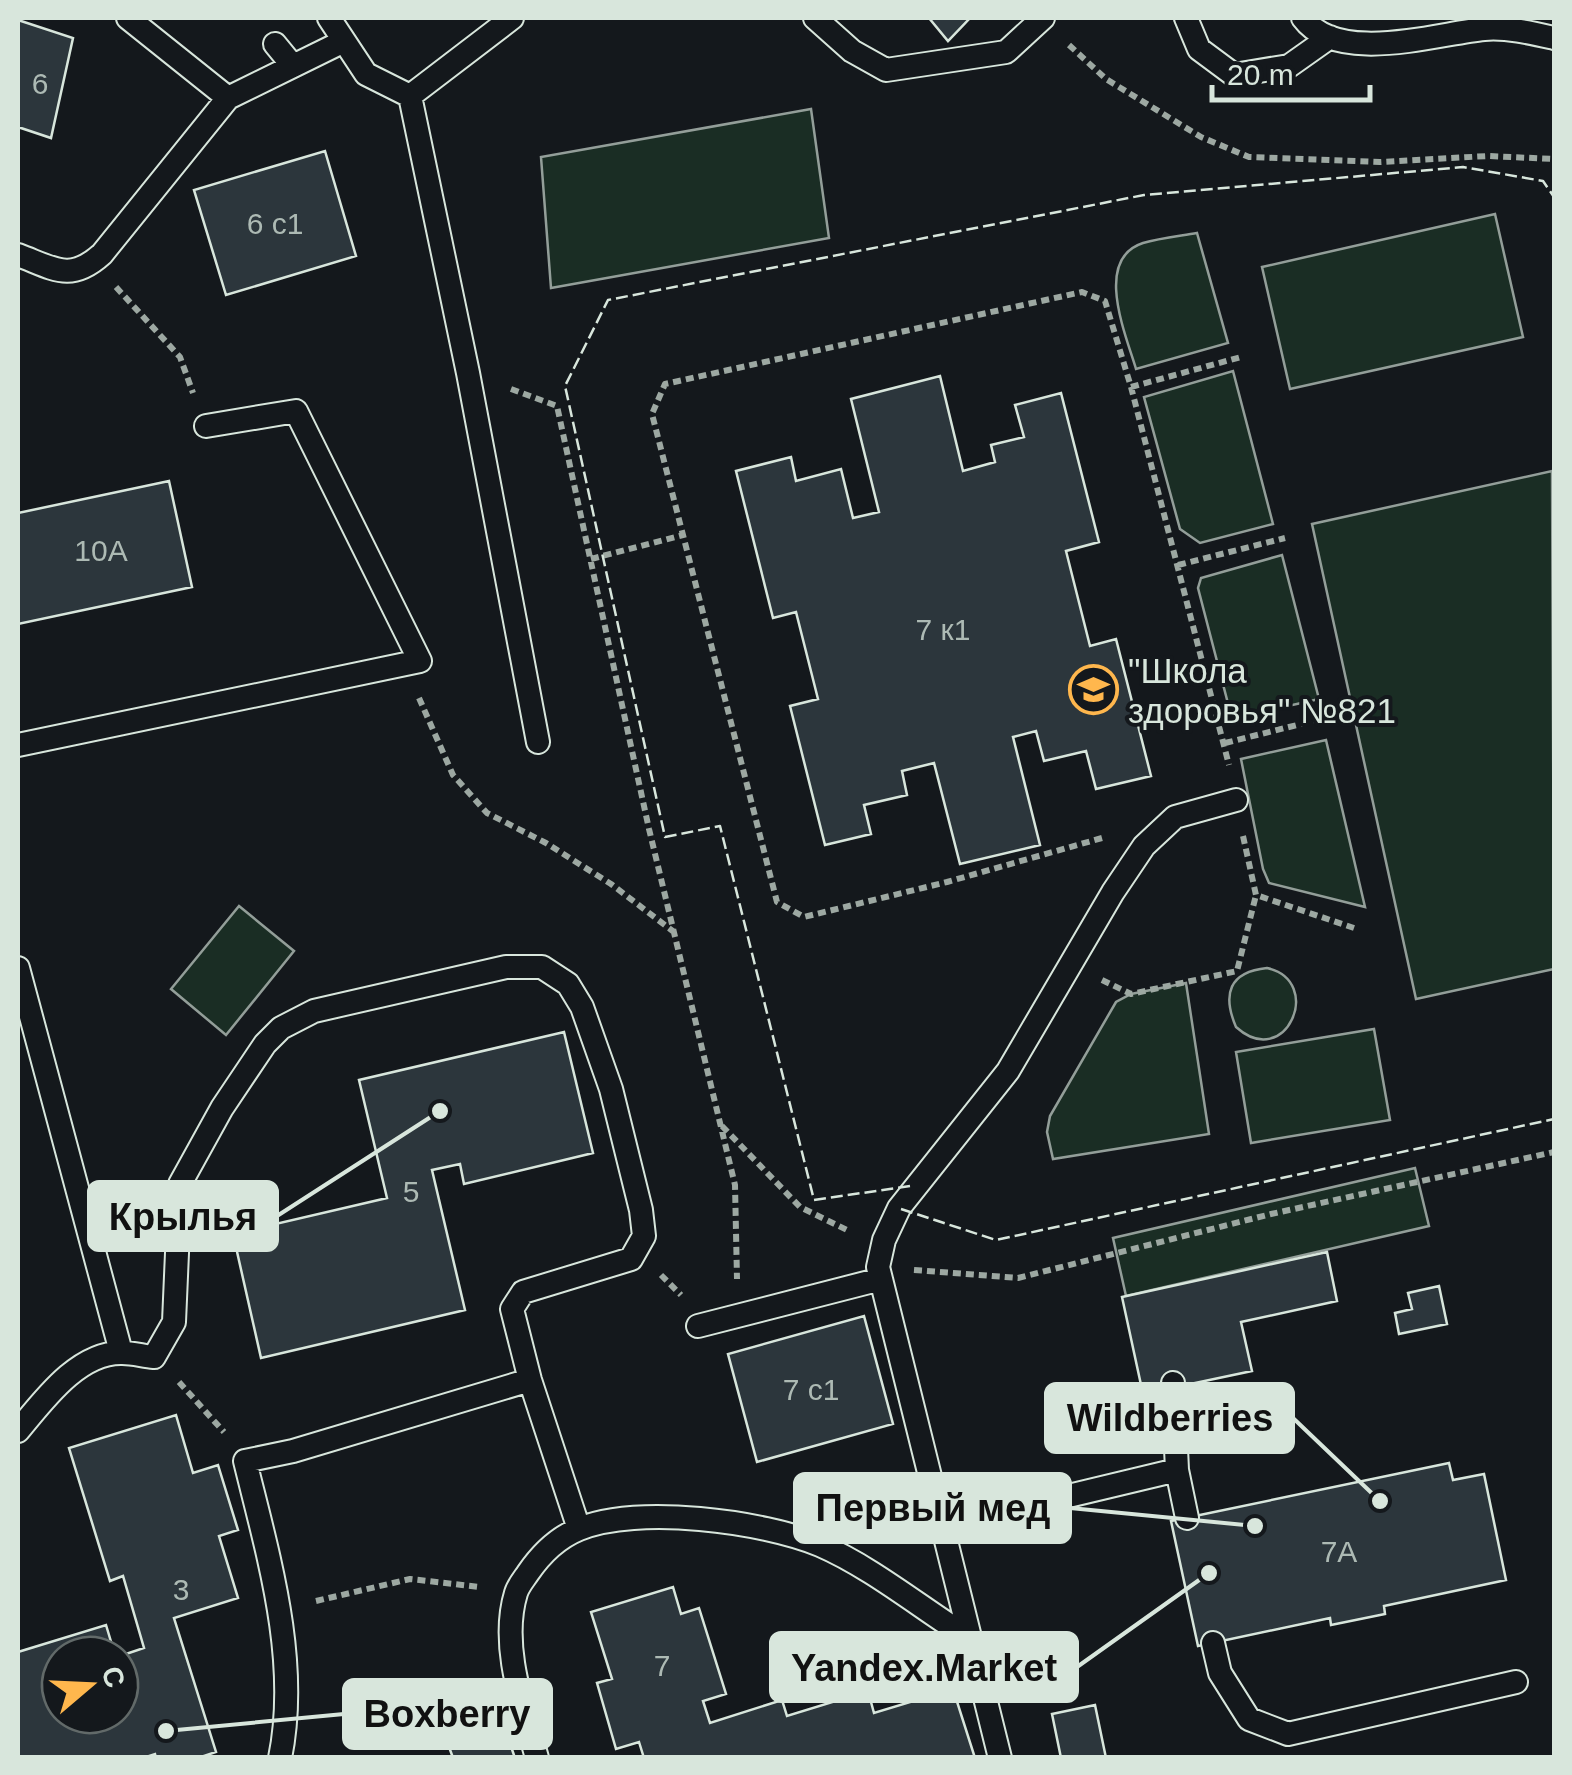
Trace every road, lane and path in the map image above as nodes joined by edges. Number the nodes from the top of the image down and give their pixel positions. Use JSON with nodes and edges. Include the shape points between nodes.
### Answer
{"nodes":[{"id":1,"x":128,"y":18,"type":"edge"},
{"id":2,"x":329,"y":18,"type":"edge"},
{"id":3,"x":512,"y":18,"type":"edge"},
{"id":4,"x":815,"y":18,"type":"edge"},
{"id":5,"x":1186,"y":18,"type":"edge"},
{"id":6,"x":1304,"y":18,"type":"edge"},
{"id":7,"x":1043,"y":19,"type":"edge"},
{"id":8,"x":1330,"y":38,"type":"junction"},
{"id":9,"x":1554,"y":38,"type":"edge"},
{"id":10,"x":342,"y":42,"type":"junction"},
{"id":11,"x":275,"y":44,"type":"dead end"},
{"id":12,"x":293,"y":66,"type":"junction"},
{"id":13,"x":410,"y":96,"type":"junction"},
{"id":14,"x":228,"y":98,"type":"junction"},
{"id":15,"x":1554,"y":159,"type":"edge"},
{"id":16,"x":18,"y":255,"type":"edge"},
{"id":17,"x":118,"y":291,"type":"dead end"},
{"id":18,"x":180,"y":357,"type":"dead end"},
{"id":19,"x":1241,"y":357,"type":"dead end"},
{"id":20,"x":1131,"y":387,"type":"junction"},
{"id":21,"x":557,"y":406,"type":"dead end"},
{"id":22,"x":206,"y":426,"type":"dead end"},
{"id":23,"x":683,"y":535,"type":"junction"},
{"id":24,"x":1284,"y":538,"type":"dead end"},
{"id":25,"x":591,"y":559,"type":"junction"},
{"id":26,"x":1178,"y":565,"type":"junction"},
{"id":27,"x":403,"y":665,"type":"junction"},
{"id":28,"x":1325,"y":718,"type":"dead end"},
{"id":29,"x":538,"y":742,"type":"dead end"},
{"id":30,"x":18,"y":745,"type":"edge"},
{"id":31,"x":1236,"y":800,"type":"joint"},
{"id":32,"x":1175,"y":817,"type":"junction"},
{"id":33,"x":1256,"y":896,"type":"junction"},
{"id":34,"x":1354,"y":928,"type":"dead end"},
{"id":35,"x":675,"y":933,"type":"junction"},
{"id":36,"x":1072,"y":962,"type":"junction"},
{"id":37,"x":18,"y":968,"type":"edge"},
{"id":38,"x":721,"y":1124,"type":"junction"},
{"id":39,"x":1554,"y":1152,"type":"edge"},
{"id":40,"x":880,"y":1267,"type":"junction"},
{"id":41,"x":660,"y":1274,"type":"dead end"},
{"id":42,"x":686,"y":1300,"type":"dead end"},
{"id":43,"x":738,"y":1316,"type":"junction"},
{"id":44,"x":698,"y":1326,"type":"dead end"},
{"id":45,"x":120,"y":1352,"type":"junction"},
{"id":46,"x":154,"y":1357,"type":"junction"},
{"id":47,"x":530,"y":1380,"type":"junction"},
{"id":48,"x":1173,"y":1383,"type":"dead end"},
{"id":49,"x":18,"y":1430,"type":"edge"},
{"id":50,"x":245,"y":1461,"type":"junction"},
{"id":51,"x":1177,"y":1470,"type":"junction"},
{"id":52,"x":1187,"y":1518,"type":"dead end"},
{"id":53,"x":943,"y":1526,"type":"junction"},
{"id":54,"x":580,"y":1529,"type":"junction"},
{"id":55,"x":516,"y":1591,"type":"junction"},
{"id":56,"x":278,"y":1610,"type":"junction"},
{"id":57,"x":969,"y":1638,"type":"junction"},
{"id":58,"x":1213,"y":1642,"type":"dead end"},
{"id":59,"x":1516,"y":1682,"type":"dead end"},
{"id":60,"x":280,"y":1758,"type":"edge"},
{"id":61,"x":537,"y":1758,"type":"edge"},
{"id":62,"x":1000,"y":1758,"type":"edge"}],
"edges":[{"from":1,"to":14,"type":"lane"},
{"from":2,"to":10,"type":"lane"},
{"from":3,"to":13,"type":"lane"},
{"from":4,"to":7,"type":"lane","via":[[886,70],[1006,52]]},
{"from":5,"to":8,"type":"lane","via":[[1199,49],[1234,75],[1289,66]]},
{"from":6,"to":8,"type":"lane"},
{"from":7,"to":15,"type":"path","via":[[1106,78],[1201,137],[1249,158]]},
{"from":8,"to":9,"type":"lane","via":[[1374,44],[1487,29]]},
{"from":10,"to":12,"type":"lane"},
{"from":10,"to":13,"type":"lane","via":[[366,74]]},
{"from":11,"to":12,"type":"lane"},
{"from":12,"to":14,"type":"lane"},
{"from":13,"to":29,"type":"lane"},
{"from":14,"to":16,"type":"lane","via":[[85,270],[66,272]]},
{"from":17,"to":18,"type":"path"},
{"from":19,"to":20,"type":"path"},
{"from":20,"to":23,"type":"path","via":[[1105,301],[1082,292],[665,384],[652,414]]},
{"from":20,"to":26,"type":"path"},
{"from":21,"to":25,"type":"path"},
{"from":22,"to":27,"type":"lane","via":[[296,410],[420,661]]},
{"from":23,"to":25,"type":"path"},
{"from":23,"to":32,"type":"path","via":[[778,902],[790,909],[804,916],[857,904]]},
{"from":24,"to":26,"type":"path"},
{"from":25,"to":35,"type":"path"},
{"from":26,"to":28,"type":"path","via":[[1226,743]]},
{"from":27,"to":30,"type":"lane"},
{"from":27,"to":35,"type":"path","via":[[453,775],[486,813],[611,884]]},
{"from":31,"to":32,"type":"lane"},
{"from":31,"to":33,"type":"path"},
{"from":32,"to":36,"type":"lane","via":[[1144,846]]},
{"from":33,"to":34,"type":"path"},
{"from":33,"to":36,"type":"path","via":[[1237,970],[1131,994]]},
{"from":35,"to":38,"type":"path"},
{"from":36,"to":40,"type":"lane","via":[[1008,1071],[898,1208]]},
{"from":37,"to":45,"type":"lane"},
{"from":38,"to":40,"type":"path","via":[[800,1207],[868,1239]]},
{"from":38,"to":43,"type":"path","via":[[735,1185]]},
{"from":39,"to":40,"type":"path","via":[[1018,1278]]},
{"from":40,"to":43,"type":"lane"},
{"from":40,"to":53,"type":"lane"},
{"from":41,"to":42,"type":"path"},
{"from":43,"to":44,"type":"lane"},
{"from":45,"to":46,"type":"lane"},
{"from":45,"to":49,"type":"lane","via":[[83,1365]]},
{"from":46,"to":47,"type":"lane","via":[[174,1322],[180,1184],[264,1044],[314,1011],[506,968],[542,966],[568,984],[588,1021],[644,1236],[631,1260],[523,1292],[512,1309]]},
{"from":46,"to":50,"type":"path","via":[[210,1413]]},
{"from":47,"to":50,"type":"lane"},
{"from":47,"to":54,"type":"lane"},
{"from":48,"to":51,"type":"lane"},
{"from":50,"to":56,"type":"lane"},
{"from":51,"to":52,"type":"lane"},
{"from":51,"to":53,"type":"lane"},
{"from":53,"to":57,"type":"lane"},
{"from":54,"to":55,"type":"lane","via":[[542,1553]]},
{"from":54,"to":57,"type":"lane","via":[[626,1519],[690,1518],[819,1545]]},
{"from":55,"to":56,"type":"path","via":[[410,1579]]},
{"from":55,"to":61,"type":"lane","via":[[511,1637]]},
{"from":56,"to":60,"type":"lane","via":[[286,1679]]},
{"from":57,"to":62,"type":"lane"},
{"from":58,"to":59,"type":"lane","via":[[1220,1672],[1250,1719],[1288,1734]]}]}
